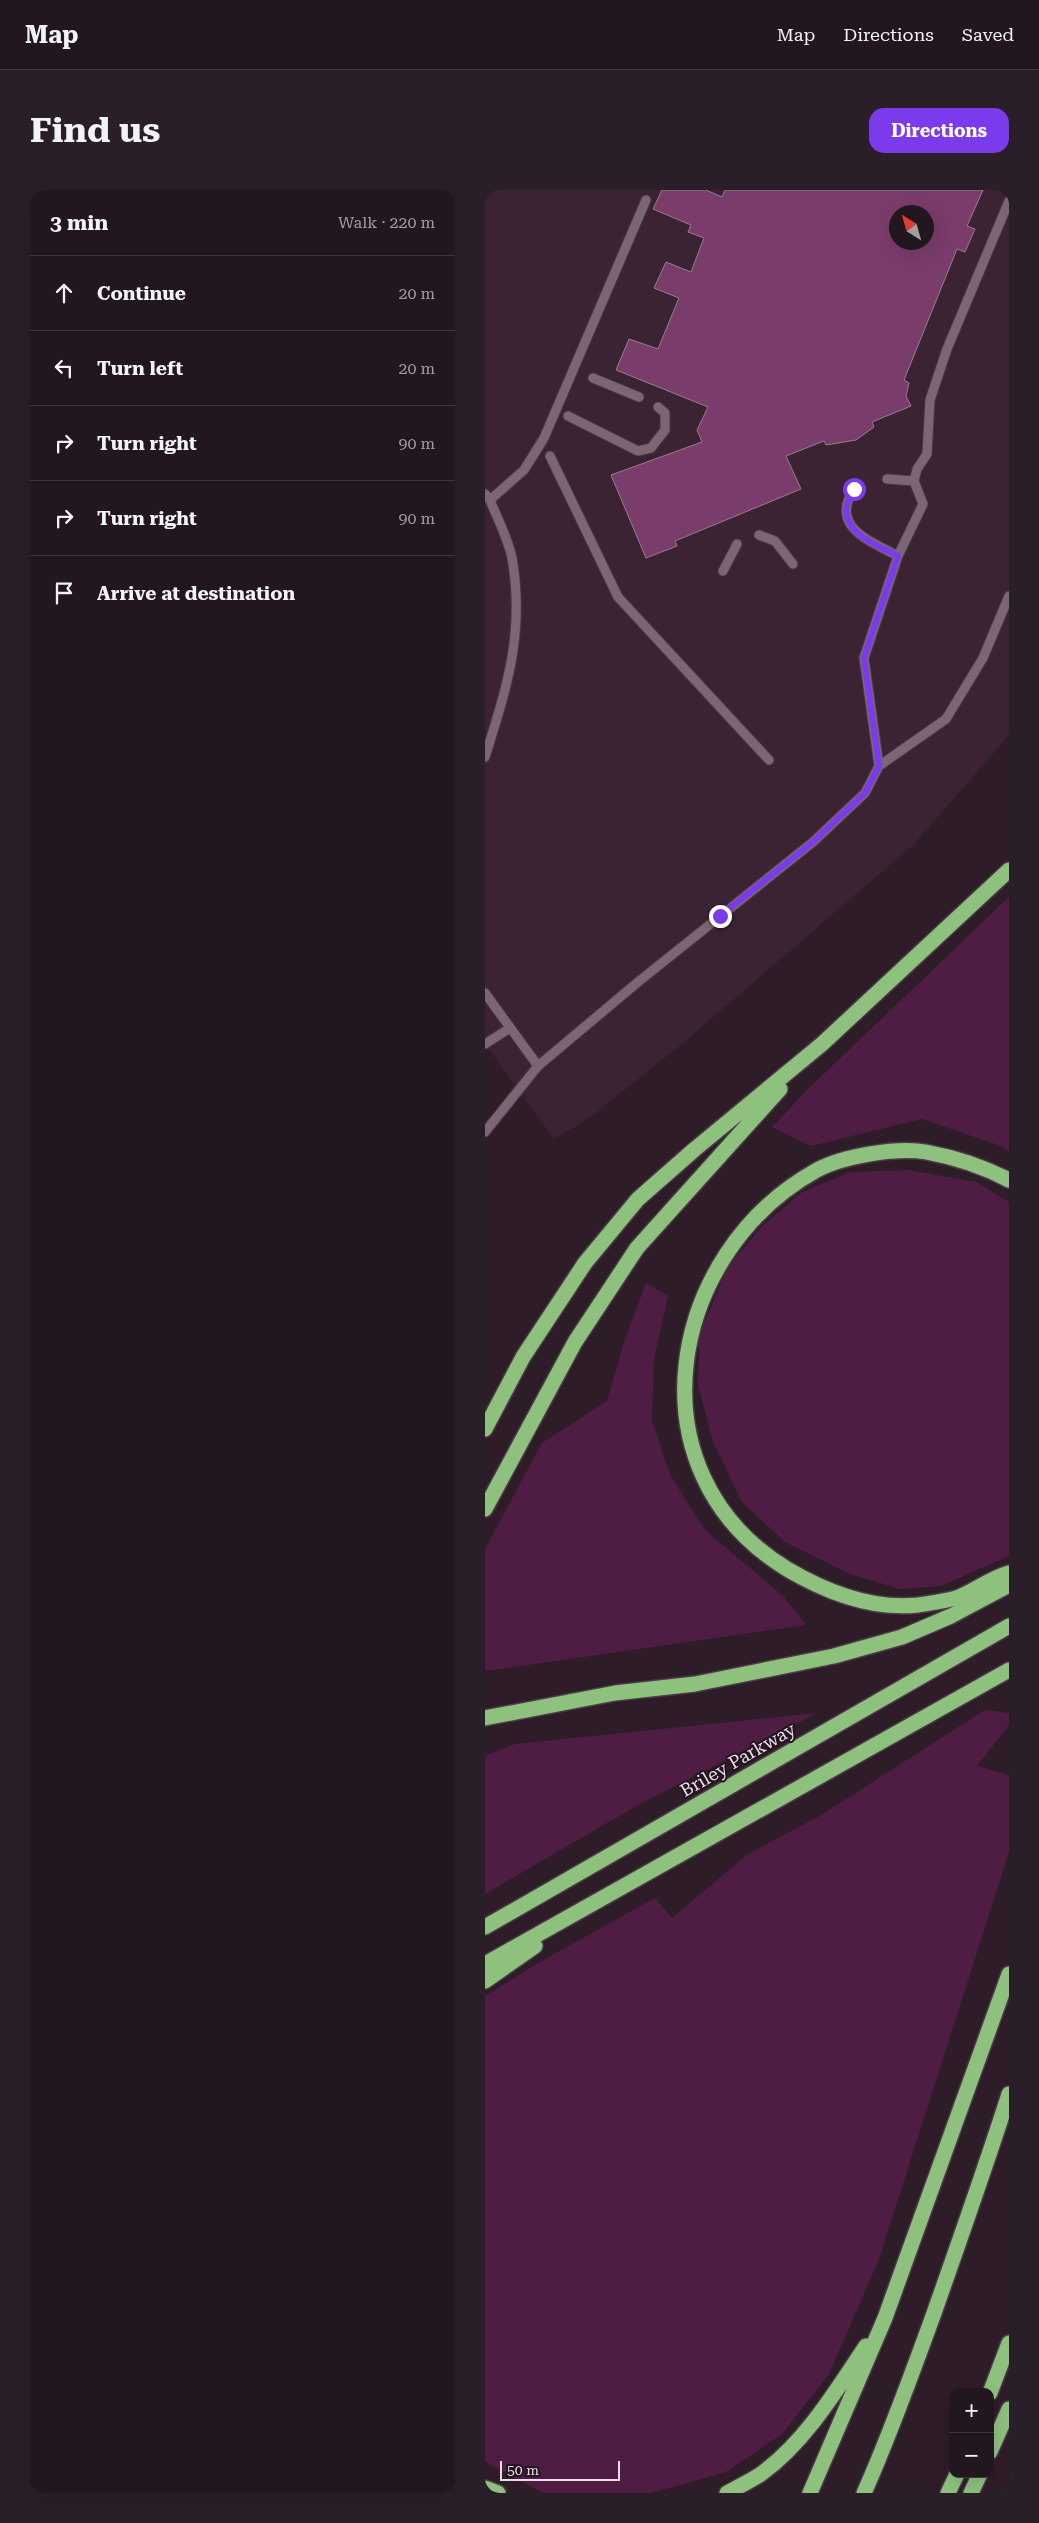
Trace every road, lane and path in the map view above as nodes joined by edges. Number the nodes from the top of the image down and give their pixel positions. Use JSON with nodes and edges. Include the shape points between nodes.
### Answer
{"nodes":[{"id":1,"x":646,"y":200,"type":"dead end"},
{"id":2,"x":1009,"y":201,"type":"edge"},
{"id":3,"x":593,"y":378,"type":"dead end"},
{"id":4,"x":639,"y":397,"type":"dead end"},
{"id":5,"x":659,"y":407,"type":"dead end"},
{"id":6,"x":568,"y":416,"type":"dead end"},
{"id":7,"x":550,"y":456,"type":"dead end"},
{"id":8,"x":887,"y":478,"type":"dead end"},
{"id":9,"x":914,"y":481,"type":"junction"},
{"id":10,"x":854,"y":489,"type":"dead end"},
{"id":11,"x":487,"y":497,"type":"edge"},
{"id":12,"x":759,"y":535,"type":"dead end"},
{"id":13,"x":737,"y":544,"type":"dead end"},
{"id":14,"x":898,"y":556,"type":"junction"},
{"id":15,"x":793,"y":564,"type":"dead end"},
{"id":16,"x":723,"y":571,"type":"dead end"},
{"id":17,"x":1009,"y":596,"type":"edge"},
{"id":18,"x":485,"y":757,"type":"edge"},
{"id":19,"x":769,"y":760,"type":"dead end"},
{"id":20,"x":879,"y":766,"type":"junction"},
{"id":21,"x":1009,"y":870,"type":"edge"},
{"id":22,"x":485,"y":993,"type":"edge"},
{"id":23,"x":510,"y":1028,"type":"junction"},
{"id":24,"x":485,"y":1044,"type":"edge"},
{"id":25,"x":822,"y":1044,"type":"junction"},
{"id":26,"x":538,"y":1066,"type":"junction"},
{"id":27,"x":485,"y":1132,"type":"edge"},
{"id":28,"x":1009,"y":1180,"type":"edge"},
{"id":29,"x":485,"y":1429,"type":"edge"},
{"id":30,"x":485,"y":1508,"type":"edge"},
{"id":31,"x":1009,"y":1573,"type":"edge"},
{"id":32,"x":1009,"y":1585,"type":"edge"},
{"id":33,"x":1009,"y":1626,"type":"edge"},
{"id":34,"x":1009,"y":1670,"type":"edge"},
{"id":35,"x":485,"y":1718,"type":"edge"},
{"id":36,"x":594,"y":1903,"type":"junction"},
{"id":37,"x":485,"y":1927,"type":"edge"},
{"id":38,"x":485,"y":1964,"type":"edge"},
{"id":39,"x":1009,"y":1974,"type":"edge"},
{"id":40,"x":485,"y":1981,"type":"edge"},
{"id":41,"x":1009,"y":2094,"type":"edge"},
{"id":42,"x":885,"y":2318,"type":"junction"},
{"id":43,"x":1009,"y":2343,"type":"edge"},
{"id":44,"x":992,"y":2388,"type":"edge"},
{"id":45,"x":1009,"y":2409,"type":"edge"},
{"id":46,"x":994,"y":2443,"type":"edge"},
{"id":47,"x":955,"y":2478,"type":"edge"},
{"id":48,"x":978,"y":2478,"type":"edge"},
{"id":49,"x":485,"y":2488,"type":"edge"},
{"id":50,"x":498,"y":2493,"type":"edge"},
{"id":51,"x":727,"y":2493,"type":"edge"},
{"id":52,"x":810,"y":2493,"type":"edge"},
{"id":53,"x":864,"y":2493,"type":"edge"},
{"id":54,"x":948,"y":2493,"type":"edge"},
{"id":55,"x":971,"y":2493,"type":"edge"}],
"edges":[{"from":1,"to":11,"type":"lane","via":[[543,438],[524,470]]},
{"from":2,"to":9,"type":"lane","via":[[944,356],[930,400],[927,454],[917,469]]},
{"from":3,"to":4,"type":"lane"},
{"from":5,"to":6,"type":"lane","via":[[665,414],[665,430],[651,448],[638,451]]},
{"from":7,"to":19,"type":"lane","via":[[618,597]]},
{"from":8,"to":9,"type":"lane"},
{"from":9,"to":14,"type":"lane","via":[[923,504]]},
{"from":10,"to":14,"type":"lane","via":[[846,501],[845,514],[853,528],[863,538]]},
{"from":11,"to":18,"type":"lane","via":[[511,556],[518,612],[509,681]]},
{"from":12,"to":15,"type":"lane","via":[[775,541]]},
{"from":13,"to":16,"type":"lane"},
{"from":14,"to":20,"type":"lane","via":[[864,658]]},
{"from":17,"to":20,"type":"lane","via":[[983,658],[946,720]]},
{"from":20,"to":26,"type":"lane","via":[[865,793],[813,842]]},
{"from":21,"to":25,"type":"highway"},
{"from":22,"to":23,"type":"lane"},
{"from":23,"to":24,"type":"lane"},
{"from":23,"to":26,"type":"lane"},
{"from":25,"to":29,"type":"highway","via":[[638,1199],[585,1263],[523,1357]]},
{"from":25,"to":30,"type":"highway","via":[[637,1248],[575,1342]]},
{"from":26,"to":27,"type":"lane"},
{"from":28,"to":31,"type":"highway","via":[[925,1152],[890,1152],[857,1157],[819,1169],[756,1216],[729,1248],[700,1305],[685,1365],[683,1396],[697,1461],[716,1499],[736,1526],[766,1556],[809,1582],[849,1598],[917,1605],[958,1597]]},
{"from":32,"to":35,"type":"highway","via":[[951,1616],[902,1637],[834,1656],[695,1684],[615,1693]]},
{"from":33,"to":37,"type":"highway","name":"Briley Parkway"},
{"from":34,"to":36,"type":"highway"},
{"from":36,"to":38,"type":"highway"},
{"from":36,"to":40,"type":"highway"},
{"from":39,"to":42,"type":"highway"},
{"from":41,"to":53,"type":"highway","via":[[982,2180],[886,2444]]},
{"from":42,"to":51,"type":"highway","via":[[801,2436],[761,2474]]},
{"from":42,"to":52,"type":"highway"},
{"from":43,"to":44,"type":"highway"},
{"from":45,"to":46,"type":"highway"},
{"from":47,"to":54,"type":"highway"},
{"from":48,"to":55,"type":"highway"},
{"from":49,"to":50,"type":"highway"}]}
